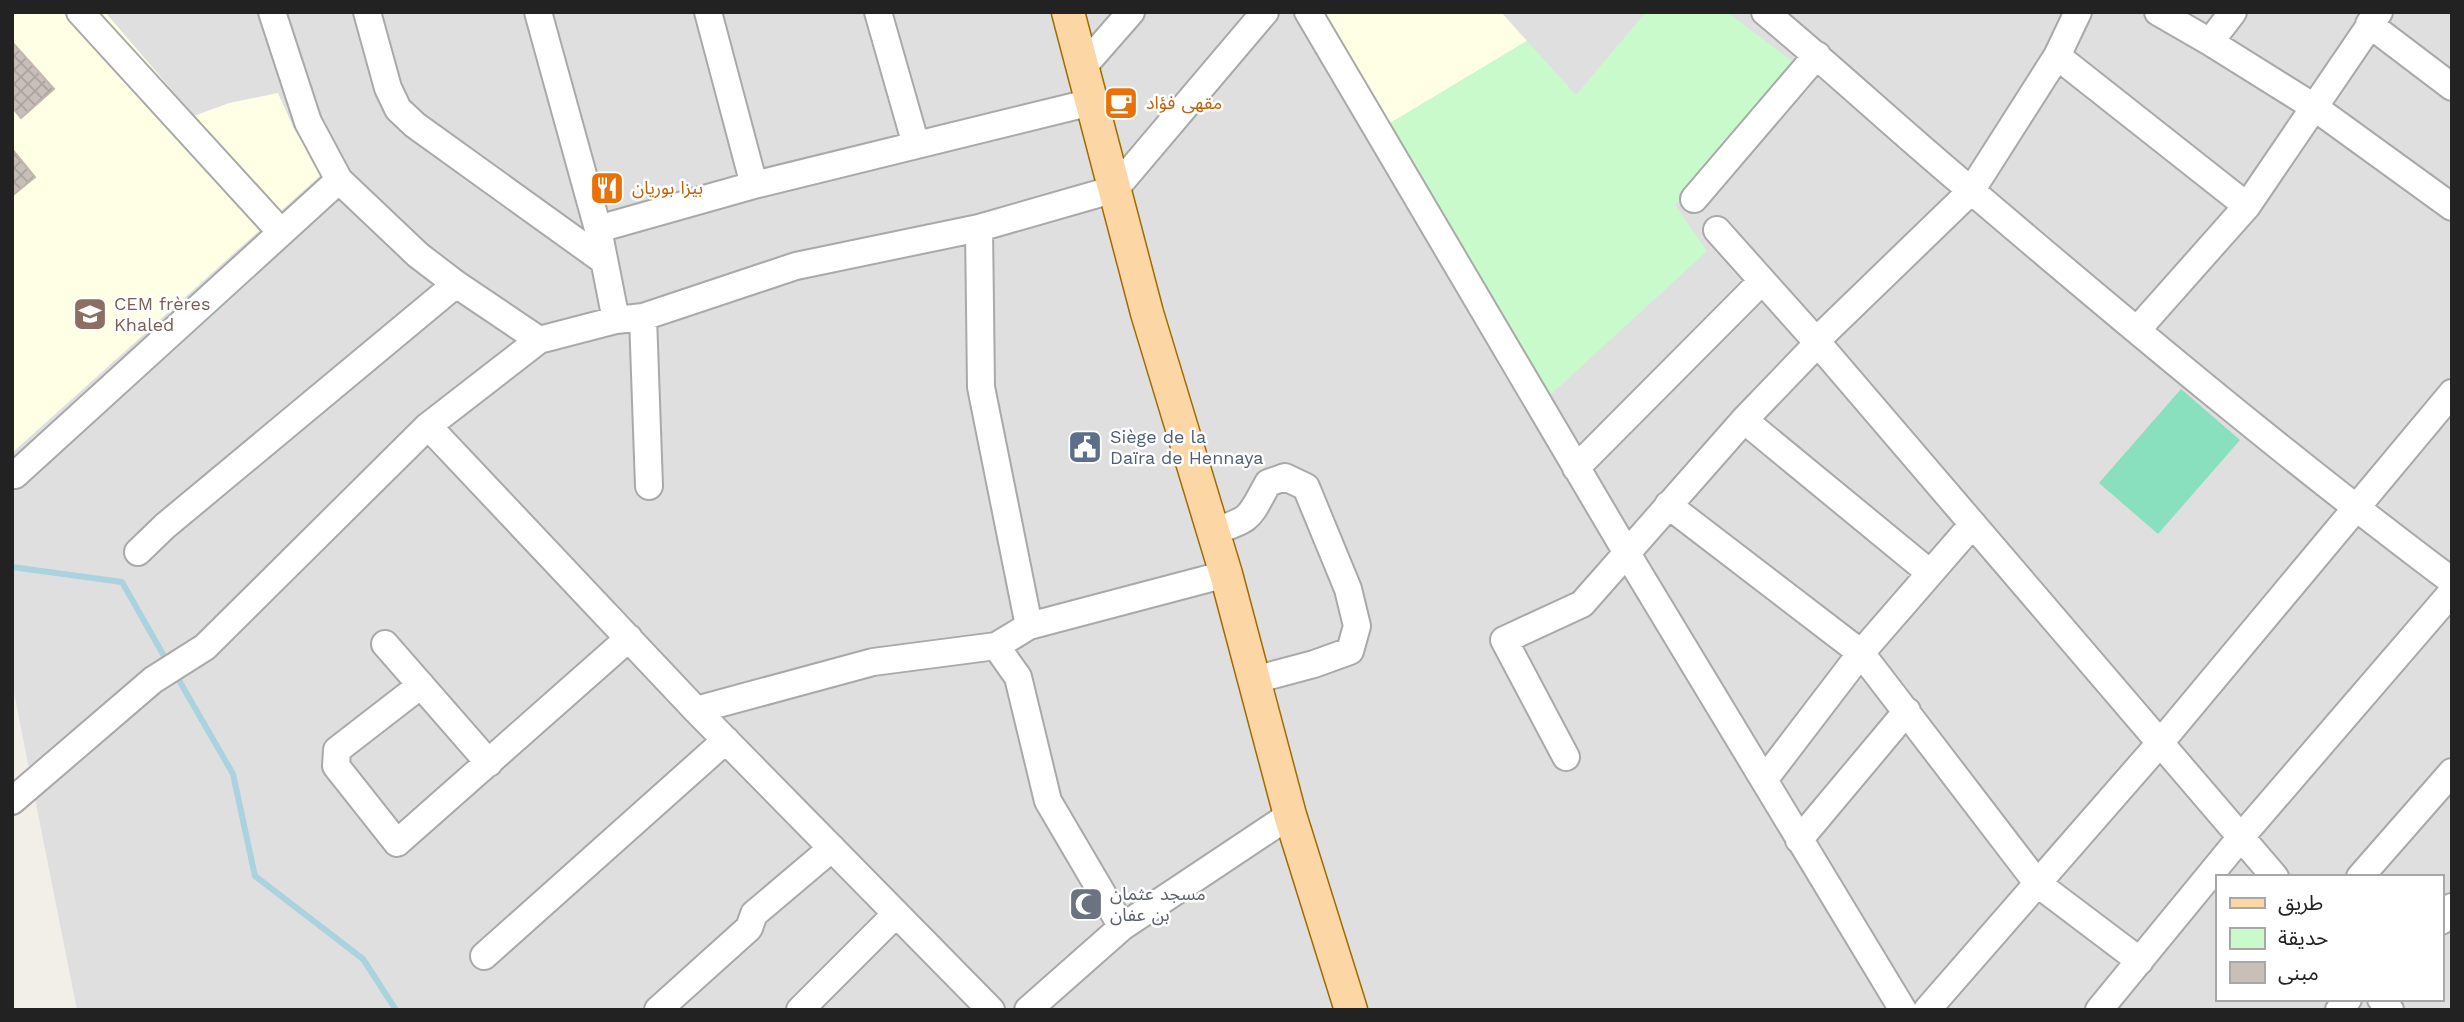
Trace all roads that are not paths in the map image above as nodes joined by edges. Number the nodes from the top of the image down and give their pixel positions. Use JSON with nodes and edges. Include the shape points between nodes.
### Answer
{"nodes":[{"id":1,"x":80,"y":12,"type":"edge"},
{"id":2,"x":272,"y":12,"type":"edge"},
{"id":3,"x":367,"y":12,"type":"edge"},
{"id":4,"x":538,"y":12,"type":"edge"},
{"id":5,"x":708,"y":12,"type":"edge"},
{"id":6,"x":878,"y":12,"type":"edge"},
{"id":7,"x":1068,"y":12,"type":"edge"},
{"id":8,"x":1131,"y":12,"type":"edge"},
{"id":9,"x":1265,"y":12,"type":"edge"},
{"id":10,"x":1308,"y":12,"type":"edge"},
{"id":11,"x":1765,"y":12,"type":"edge"},
{"id":12,"x":2078,"y":12,"type":"edge"},
{"id":13,"x":2158,"y":12,"type":"edge"},
{"id":14,"x":2233,"y":12,"type":"edge"},
{"id":15,"x":2374,"y":18,"type":"edge"},
{"id":16,"x":2210,"y":42,"type":"junction"},
{"id":17,"x":1817,"y":55,"type":"junction"},
{"id":18,"x":2057,"y":56,"type":"junction"},
{"id":19,"x":1082,"y":68,"type":"junction"},
{"id":20,"x":2452,"y":87,"type":"edge"},
{"id":21,"x":1092,"y":102,"type":"junction"},
{"id":22,"x":2314,"y":107,"type":"junction"},
{"id":23,"x":916,"y":145,"type":"junction"},
{"id":24,"x":339,"y":180,"type":"junction"},
{"id":25,"x":754,"y":185,"type":"junction"},
{"id":26,"x":1115,"y":189,"type":"junction"},
{"id":27,"x":1971,"y":191,"type":"junction"},
{"id":28,"x":1694,"y":198,"type":"dead end"},
{"id":29,"x":2247,"y":206,"type":"junction"},
{"id":30,"x":2452,"y":206,"type":"edge"},
{"id":31,"x":979,"y":228,"type":"junction"},
{"id":32,"x":598,"y":229,"type":"junction"},
{"id":33,"x":1717,"y":230,"type":"dead end"},
{"id":34,"x":280,"y":232,"type":"junction"},
{"id":35,"x":604,"y":261,"type":"junction"},
{"id":36,"x":1762,"y":282,"type":"junction"},
{"id":37,"x":456,"y":284,"type":"junction"},
{"id":38,"x":643,"y":317,"type":"junction"},
{"id":39,"x":616,"y":320,"type":"junction"},
{"id":40,"x":2137,"y":330,"type":"junction"},
{"id":41,"x":539,"y":340,"type":"junction"},
{"id":42,"x":1817,"y":342,"type":"junction"},
{"id":43,"x":2452,"y":393,"type":"edge"},
{"id":44,"x":1744,"y":420,"type":"junction"},
{"id":45,"x":428,"y":426,"type":"junction"},
{"id":46,"x":1576,"y":468,"type":"junction"},
{"id":47,"x":15,"y":475,"type":"dead end"},
{"id":48,"x":649,"y":486,"type":"dead end"},
{"id":49,"x":1668,"y":505,"type":"junction"},
{"id":50,"x":2357,"y":509,"type":"junction"},
{"id":51,"x":1973,"y":524,"type":"junction"},
{"id":52,"x":1214,"y":531,"type":"junction"},
{"id":53,"x":1626,"y":551,"type":"junction"},
{"id":54,"x":138,"y":552,"type":"dead end"},
{"id":55,"x":1930,"y":573,"type":"junction"},
{"id":56,"x":1226,"y":574,"type":"junction"},
{"id":57,"x":2452,"y":581,"type":"edge"},
{"id":58,"x":2452,"y":592,"type":"edge"},
{"id":59,"x":1030,"y":626,"type":"junction"},
{"id":60,"x":629,"y":638,"type":"junction"},
{"id":61,"x":385,"y":644,"type":"dead end"},
{"id":62,"x":996,"y":646,"type":"junction"},
{"id":63,"x":1861,"y":653,"type":"junction"},
{"id":64,"x":1254,"y":680,"type":"junction"},
{"id":65,"x":421,"y":685,"type":"junction"},
{"id":66,"x":696,"y":710,"type":"junction"},
{"id":67,"x":1907,"y":711,"type":"junction"},
{"id":68,"x":726,"y":740,"type":"junction"},
{"id":69,"x":2160,"y":743,"type":"junction"},
{"id":70,"x":1566,"y":757,"type":"dead end"},
{"id":71,"x":489,"y":763,"type":"junction"},
{"id":72,"x":2452,"y":772,"type":"edge"},
{"id":73,"x":1764,"y":780,"type":"junction"},
{"id":74,"x":12,"y":801,"type":"edge"},
{"id":75,"x":1290,"y":816,"type":"junction"},
{"id":76,"x":2241,"y":837,"type":"junction"},
{"id":77,"x":1799,"y":840,"type":"junction"},
{"id":78,"x":832,"y":848,"type":"junction"},
{"id":79,"x":2273,"y":875,"type":"edge"},
{"id":80,"x":2362,"y":875,"type":"edge"},
{"id":81,"x":2038,"y":884,"type":"junction"},
{"id":82,"x":896,"y":914,"type":"junction"},
{"id":83,"x":1122,"y":927,"type":"junction"},
{"id":84,"x":484,"y":956,"type":"dead end"},
{"id":85,"x":2140,"y":961,"type":"junction"},
{"id":86,"x":658,"y":1010,"type":"edge"},
{"id":87,"x":800,"y":1010,"type":"edge"},
{"id":88,"x":991,"y":1010,"type":"edge"},
{"id":89,"x":1028,"y":1010,"type":"edge"},
{"id":90,"x":1351,"y":1010,"type":"edge"},
{"id":91,"x":1903,"y":1010,"type":"edge"},
{"id":92,"x":1927,"y":1010,"type":"edge"},
{"id":93,"x":2099,"y":1010,"type":"edge"}],
"edges":[{"from":1,"to":34,"type":"street"},
{"from":2,"to":24,"type":"street","via":[[308,122]]},
{"from":3,"to":35,"type":"street","via":[[398,109]]},
{"from":4,"to":32,"type":"street"},
{"from":5,"to":25,"type":"street"},
{"from":6,"to":23,"type":"street"},
{"from":7,"to":19,"type":"main road"},
{"from":8,"to":19,"type":"street"},
{"from":9,"to":26,"type":"street"},
{"from":10,"to":46,"type":"street"},
{"from":11,"to":17,"type":"street"},
{"from":12,"to":18,"type":"street"},
{"from":13,"to":16,"type":"street"},
{"from":14,"to":16,"type":"street"},
{"from":15,"to":20,"type":"street"},
{"from":15,"to":22,"type":"street"},
{"from":16,"to":22,"type":"street"},
{"from":17,"to":27,"type":"street"},
{"from":17,"to":28,"type":"street"},
{"from":18,"to":27,"type":"street"},
{"from":18,"to":29,"type":"street"},
{"from":19,"to":21,"type":"main road"},
{"from":21,"to":23,"type":"street"},
{"from":21,"to":26,"type":"main road"},
{"from":22,"to":29,"type":"street"},
{"from":22,"to":30,"type":"street"},
{"from":23,"to":25,"type":"street"},
{"from":24,"to":34,"type":"street"},
{"from":24,"to":37,"type":"street","via":[[418,255]]},
{"from":25,"to":32,"type":"street"},
{"from":26,"to":31,"type":"street"},
{"from":26,"to":52,"type":"main road","via":[[1147,313]]},
{"from":27,"to":40,"type":"street"},
{"from":27,"to":42,"type":"street"},
{"from":29,"to":40,"type":"street"},
{"from":31,"to":38,"type":"street","via":[[796,266]]},
{"from":31,"to":59,"type":"street","via":[[981,387]]},
{"from":32,"to":35,"type":"street"},
{"from":33,"to":36,"type":"street"},
{"from":34,"to":47,"type":"street"},
{"from":35,"to":39,"type":"street"},
{"from":36,"to":42,"type":"street"},
{"from":36,"to":46,"type":"street"},
{"from":37,"to":41,"type":"street"},
{"from":37,"to":54,"type":"street"},
{"from":38,"to":39,"type":"street"},
{"from":38,"to":48,"type":"street"},
{"from":39,"to":41,"type":"street"},
{"from":40,"to":50,"type":"street"},
{"from":41,"to":45,"type":"street"},
{"from":42,"to":44,"type":"street"},
{"from":42,"to":51,"type":"street"},
{"from":43,"to":50,"type":"street"},
{"from":44,"to":49,"type":"street"},
{"from":44,"to":55,"type":"street"},
{"from":45,"to":60,"type":"street"},
{"from":45,"to":74,"type":"street","via":[[205,648],[153,680]]},
{"from":46,"to":53,"type":"street"},
{"from":49,"to":53,"type":"street"},
{"from":49,"to":63,"type":"street"},
{"from":50,"to":57,"type":"street"},
{"from":50,"to":69,"type":"street"},
{"from":51,"to":55,"type":"street"},
{"from":51,"to":69,"type":"street"},
{"from":52,"to":56,"type":"main road"},
{"from":52,"to":64,"type":"street","via":[[1248,518],[1268,483],[1285,477],[1306,487],[1348,589],[1357,626],[1350,651]]},
{"from":53,"to":70,"type":"street","via":[[1582,604],[1504,640]]},
{"from":53,"to":73,"type":"street"},
{"from":55,"to":63,"type":"street"},
{"from":56,"to":59,"type":"street"},
{"from":56,"to":64,"type":"main road"},
{"from":58,"to":76,"type":"street"},
{"from":59,"to":62,"type":"street"},
{"from":60,"to":66,"type":"street"},
{"from":60,"to":71,"type":"street"},
{"from":61,"to":65,"type":"street"},
{"from":62,"to":66,"type":"street","via":[[873,662]]},
{"from":62,"to":83,"type":"street","via":[[1018,677],[1048,801]]},
{"from":63,"to":67,"type":"street"},
{"from":63,"to":73,"type":"street"},
{"from":64,"to":75,"type":"main road"},
{"from":65,"to":71,"type":"street"},
{"from":65,"to":71,"type":"street","via":[[337,750],[336,766],[397,843]]},
{"from":66,"to":68,"type":"street"},
{"from":67,"to":77,"type":"street"},
{"from":67,"to":81,"type":"street"},
{"from":68,"to":78,"type":"street"},
{"from":68,"to":84,"type":"street"},
{"from":69,"to":76,"type":"street"},
{"from":69,"to":81,"type":"street"},
{"from":72,"to":80,"type":"street"},
{"from":73,"to":77,"type":"street"},
{"from":75,"to":83,"type":"street"},
{"from":75,"to":90,"type":"main road"},
{"from":76,"to":79,"type":"street"},
{"from":76,"to":85,"type":"street"},
{"from":77,"to":91,"type":"street"},
{"from":78,"to":82,"type":"street"},
{"from":78,"to":86,"type":"street","via":[[754,914],[749,928]]},
{"from":81,"to":85,"type":"street"},
{"from":81,"to":92,"type":"street"},
{"from":82,"to":87,"type":"street"},
{"from":82,"to":88,"type":"street"},
{"from":83,"to":89,"type":"street"},
{"from":85,"to":93,"type":"street"}]}
